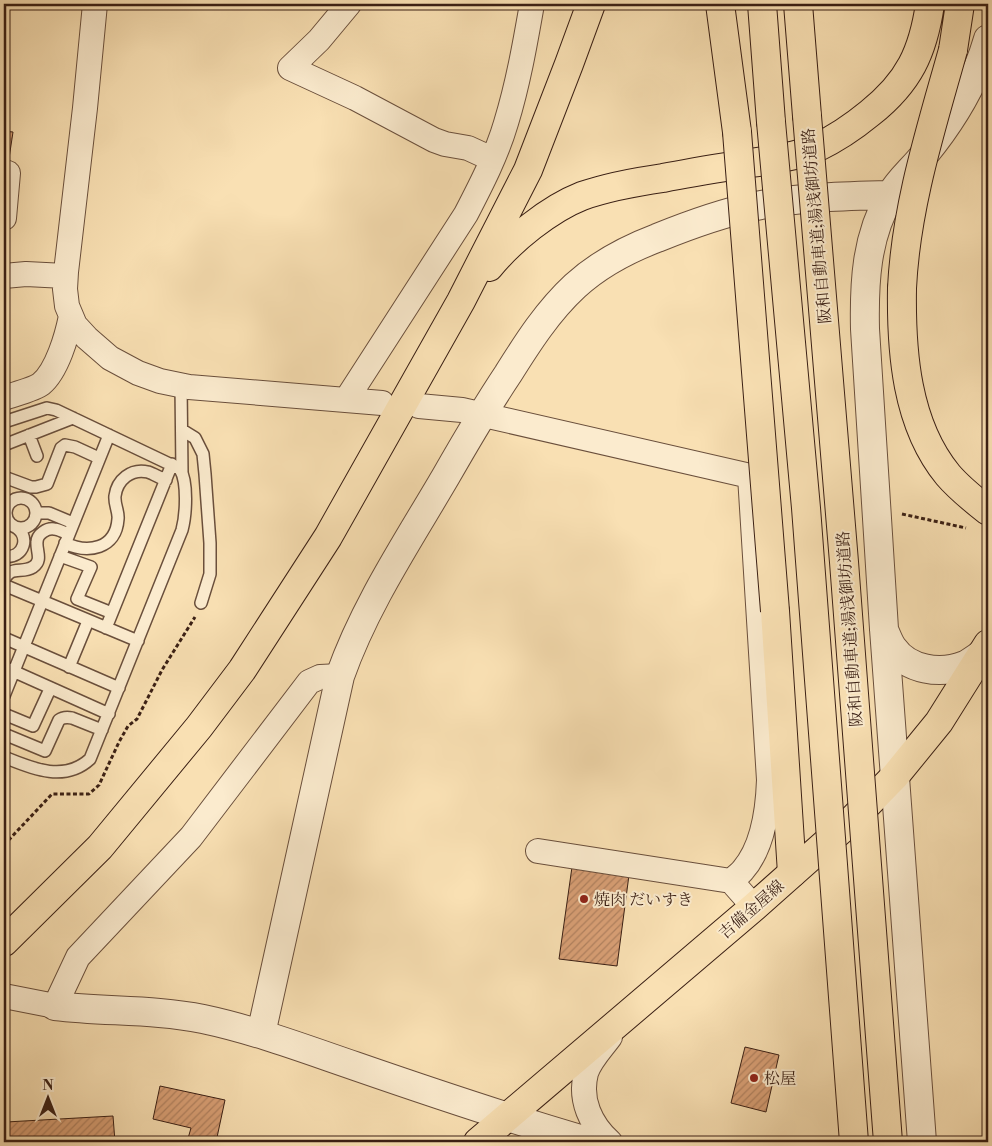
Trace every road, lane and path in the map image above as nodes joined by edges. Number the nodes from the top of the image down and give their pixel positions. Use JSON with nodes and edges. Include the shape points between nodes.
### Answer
{"nodes":[{"id":1,"x":87,"y":4,"type":"edge"},
{"id":2,"x":349,"y":4,"type":"edge"},
{"id":3,"x":532,"y":4,"type":"edge"},
{"id":4,"x":591,"y":4,"type":"edge"},
{"id":5,"x":720,"y":4,"type":"edge"},
{"id":6,"x":762,"y":4,"type":"edge"},
{"id":7,"x":798,"y":4,"type":"edge"},
{"id":8,"x":930,"y":4,"type":"edge"},
{"id":9,"x":960,"y":4,"type":"edge"},
{"id":10,"x":988,"y":39,"type":"edge"},
{"id":11,"x":983,"y":74,"type":"edge"},
{"id":12,"x":492,"y":159,"type":"junction"},
{"id":13,"x":4,"y":172,"type":"edge"},
{"id":14,"x":890,"y":195,"type":"junction"},
{"id":15,"x":4,"y":218,"type":"edge"},
{"id":16,"x":4,"y":276,"type":"edge"},
{"id":17,"x":65,"y":276,"type":"junction"},
{"id":18,"x":461,"y":301,"type":"junction"},
{"id":19,"x":71,"y":316,"type":"junction"},
{"id":20,"x":181,"y":385,"type":"junction"},
{"id":21,"x":4,"y":398,"type":"edge"},
{"id":22,"x":346,"y":400,"type":"junction"},
{"id":23,"x":382,"y":403,"type":"dead end"},
{"id":24,"x":419,"y":406,"type":"dead end"},
{"id":25,"x":482,"y":415,"type":"junction"},
{"id":26,"x":73,"y":418,"type":"junction"},
{"id":27,"x":4,"y":422,"type":"edge"},
{"id":28,"x":182,"y":430,"type":"junction"},
{"id":29,"x":29,"y":435,"type":"junction"},
{"id":30,"x":109,"y":435,"type":"junction"},
{"id":31,"x":4,"y":445,"type":"edge"},
{"id":32,"x":37,"y":456,"type":"dead end"},
{"id":33,"x":99,"y":458,"type":"junction"},
{"id":34,"x":172,"y":464,"type":"junction"},
{"id":35,"x":182,"y":472,"type":"junction"},
{"id":36,"x":4,"y":476,"type":"edge"},
{"id":37,"x":166,"y":480,"type":"junction"},
{"id":38,"x":876,"y":509,"type":"junction"},
{"id":39,"x":37,"y":513,"type":"junction"},
{"id":40,"x":980,"y":520,"type":"edge"},
{"id":41,"x":73,"y":523,"type":"junction"},
{"id":42,"x":9,"y":527,"type":"edge"},
{"id":43,"x":67,"y":539,"type":"junction"},
{"id":44,"x":4,"y":556,"type":"edge"},
{"id":45,"x":60,"y":556,"type":"junction"},
{"id":46,"x":4,"y":581,"type":"edge"},
{"id":47,"x":4,"y":586,"type":"edge"},
{"id":48,"x":42,"y":601,"type":"junction"},
{"id":49,"x":200,"y":603,"type":"dead end"},
{"id":50,"x":112,"y":613,"type":"junction"},
{"id":51,"x":88,"y":621,"type":"junction"},
{"id":52,"x":106,"y":628,"type":"junction"},
{"id":53,"x":884,"y":629,"type":"junction"},
{"id":54,"x":4,"y":638,"type":"edge"},
{"id":55,"x":138,"y":641,"type":"junction"},
{"id":56,"x":24,"y":646,"type":"junction"},
{"id":57,"x":985,"y":649,"type":"edge"},
{"id":58,"x":69,"y":667,"type":"junction"},
{"id":59,"x":9,"y":670,"type":"edge"},
{"id":60,"x":340,"y":676,"type":"junction"},
{"id":61,"x":119,"y":688,"type":"junction"},
{"id":62,"x":50,"y":689,"type":"junction"},
{"id":63,"x":4,"y":696,"type":"edge"},
{"id":64,"x":4,"y":714,"type":"edge"},
{"id":65,"x":109,"y":714,"type":"junction"},
{"id":66,"x":102,"y":730,"type":"junction"},
{"id":67,"x":4,"y":734,"type":"edge"},
{"id":68,"x":4,"y":757,"type":"edge"},
{"id":69,"x":895,"y":776,"type":"junction"},
{"id":70,"x":538,"y":851,"type":"dead end"},
{"id":71,"x":792,"y":873,"type":"junction"},
{"id":72,"x":731,"y":880,"type":"junction"},
{"id":73,"x":754,"y":907,"type":"junction"},
{"id":74,"x":4,"y":942,"type":"edge"},
{"id":75,"x":4,"y":996,"type":"edge"},
{"id":76,"x":55,"y":1006,"type":"junction"},
{"id":77,"x":628,"y":1014,"type":"junction"},
{"id":78,"x":261,"y":1034,"type":"junction"},
{"id":79,"x":506,"y":1118,"type":"junction"},
{"id":80,"x":478,"y":1142,"type":"edge"},
{"id":81,"x":525,"y":1142,"type":"edge"},
{"id":82,"x":590,"y":1142,"type":"edge"},
{"id":83,"x":610,"y":1142,"type":"edge"},
{"id":84,"x":854,"y":1142,"type":"edge"},
{"id":85,"x":888,"y":1142,"type":"edge"},
{"id":86,"x":922,"y":1142,"type":"edge"}],
"edges":[{"from":1,"to":17,"type":"street","via":[[85,108]]},
{"from":2,"to":12,"type":"street","via":[[290,68],[434,140],[468,148]]},
{"from":3,"to":12,"type":"street","via":[[518,78],[506,124]]},
{"from":4,"to":18,"type":"main road","via":[[528,170]]},
{"from":5,"to":71,"type":"main road","bridge":true,"via":[[737,132]]},
{"from":6,"to":84,"type":"main road","name":"阪和自動車道;湯浅御坊道路","bridge":true,"via":[[806,508]]},
{"from":7,"to":85,"type":"main road","name":"阪和自動車道;湯浅御坊道路","bridge":true},
{"from":8,"to":18,"type":"main road","via":[[926,32],[901,84],[851,128],[814,148],[781,157],[621,184],[580,197],[512,241]]},
{"from":9,"to":40,"type":"main road","bridge":true,"via":[[953,50],[922,163],[906,244],[902,288],[903,342],[916,414],[930,446],[966,494]]},
{"from":10,"to":11,"type":"street"},
{"from":11,"to":14,"type":"street","via":[[925,154]]},
{"from":12,"to":22,"type":"street","via":[[466,214]]},
{"from":13,"to":15,"type":"street","via":[[8,173]]},
{"from":14,"to":25,"type":"street","via":[[828,196],[755,206],[670,232],[619,255],[576,285],[550,312]]},
{"from":14,"to":38,"type":"street","via":[[872,240],[864,288]]},
{"from":16,"to":17,"type":"street"},
{"from":17,"to":19,"type":"street"},
{"from":18,"to":74,"type":"main road","via":[[328,537],[242,670],[100,847]]},
{"from":19,"to":20,"type":"street","via":[[87,338],[110,358],[138,373]]},
{"from":19,"to":21,"type":"street","via":[[64,346],[40,385]]},
{"from":20,"to":22,"type":"street"},
{"from":20,"to":28,"type":"lane"},
{"from":22,"to":23,"type":"street"},
{"from":24,"to":25,"type":"street"},
{"from":25,"to":60,"type":"street","via":[[368,613],[351,645]]},
{"from":25,"to":72,"type":"street","via":[[750,476],[770,780],[754,853],[743,870]]},
{"from":26,"to":27,"type":"lane","via":[[47,408]]},
{"from":26,"to":29,"type":"lane"},
{"from":26,"to":30,"type":"lane"},
{"from":28,"to":35,"type":"lane"},
{"from":28,"to":49,"type":"lane","via":[[195,438],[203,454],[206,474],[210,574]]},
{"from":29,"to":31,"type":"lane"},
{"from":29,"to":32,"type":"lane"},
{"from":30,"to":33,"type":"lane"},
{"from":30,"to":34,"type":"lane"},
{"from":33,"to":36,"type":"lane","via":[[65,445],[47,484],[36,488]]},
{"from":33,"to":41,"type":"lane"},
{"from":34,"to":35,"type":"lane"},
{"from":34,"to":37,"type":"lane"},
{"from":35,"to":55,"type":"lane","via":[[185,503],[182,530]]},
{"from":37,"to":43,"type":"lane","via":[[147,472],[128,474],[115,496],[118,518],[110,541],[100,547],[89,548],[78,547]]},
{"from":37,"to":50,"type":"lane"},
{"from":38,"to":40,"type":"path"},
{"from":38,"to":53,"type":"street"},
{"from":39,"to":41,"type":"lane","via":[[49,513]]},
{"from":39,"to":42,"type":"lane","via":[[30,526]]},
{"from":39,"to":42,"type":"lane","via":[[34,504],[25,498],[11,501],[6,515],[11,524]]},
{"from":41,"to":43,"type":"lane"},
{"from":42,"to":44,"type":"lane","via":[[22,533],[24,547],[18,554]]},
{"from":43,"to":45,"type":"lane"},
{"from":43,"to":46,"type":"lane","via":[[54,528],[44,531],[37,542],[37,563],[25,570],[12,571]]},
{"from":45,"to":48,"type":"lane"},
{"from":45,"to":50,"type":"lane","via":[[90,567],[78,599]]},
{"from":47,"to":48,"type":"lane"},
{"from":48,"to":51,"type":"lane"},
{"from":48,"to":56,"type":"lane"},
{"from":50,"to":52,"type":"lane"},
{"from":51,"to":52,"type":"lane"},
{"from":51,"to":58,"type":"lane"},
{"from":52,"to":55,"type":"lane"},
{"from":53,"to":57,"type":"street","via":[[891,647],[900,657],[924,668],[938,670],[965,665]]},
{"from":53,"to":69,"type":"street"},
{"from":54,"to":56,"type":"lane"},
{"from":55,"to":61,"type":"lane"},
{"from":56,"to":58,"type":"lane"},
{"from":56,"to":59,"type":"lane"},
{"from":57,"to":69,"type":"main road","name":"吉備金屋線","via":[[939,722]]},
{"from":58,"to":61,"type":"lane"},
{"from":59,"to":62,"type":"lane"},
{"from":59,"to":63,"type":"lane"},
{"from":60,"to":76,"type":"street","via":[[320,677],[309,682],[191,837],[78,957]]},
{"from":60,"to":78,"type":"street"},
{"from":61,"to":65,"type":"lane"},
{"from":62,"to":64,"type":"lane","via":[[33,726]]},
{"from":62,"to":65,"type":"lane"},
{"from":65,"to":66,"type":"lane"},
{"from":66,"to":67,"type":"lane","via":[[72,718],[62,718],[45,751]]},
{"from":66,"to":68,"type":"lane","via":[[90,759],[69,770],[46,772]]},
{"from":69,"to":71,"type":"main road","name":"吉備金屋線","via":[[852,820]]},
{"from":69,"to":86,"type":"street"},
{"from":70,"to":72,"type":"street"},
{"from":71,"to":73,"type":"main road","name":"吉備金屋線"},
{"from":72,"to":73,"type":"street"},
{"from":73,"to":77,"type":"main road","name":"吉備金屋線"},
{"from":75,"to":76,"type":"street"},
{"from":76,"to":78,"type":"street","via":[[178,1014]]},
{"from":77,"to":79,"type":"main road","name":"吉備金屋線"},
{"from":77,"to":83,"type":"street","via":[[586,1072],[586,1105],[600,1133]]},
{"from":78,"to":79,"type":"street"},
{"from":79,"to":80,"type":"main road","name":"吉備金屋線"},
{"from":79,"to":81,"type":"street"},
{"from":79,"to":82,"type":"street"}]}
